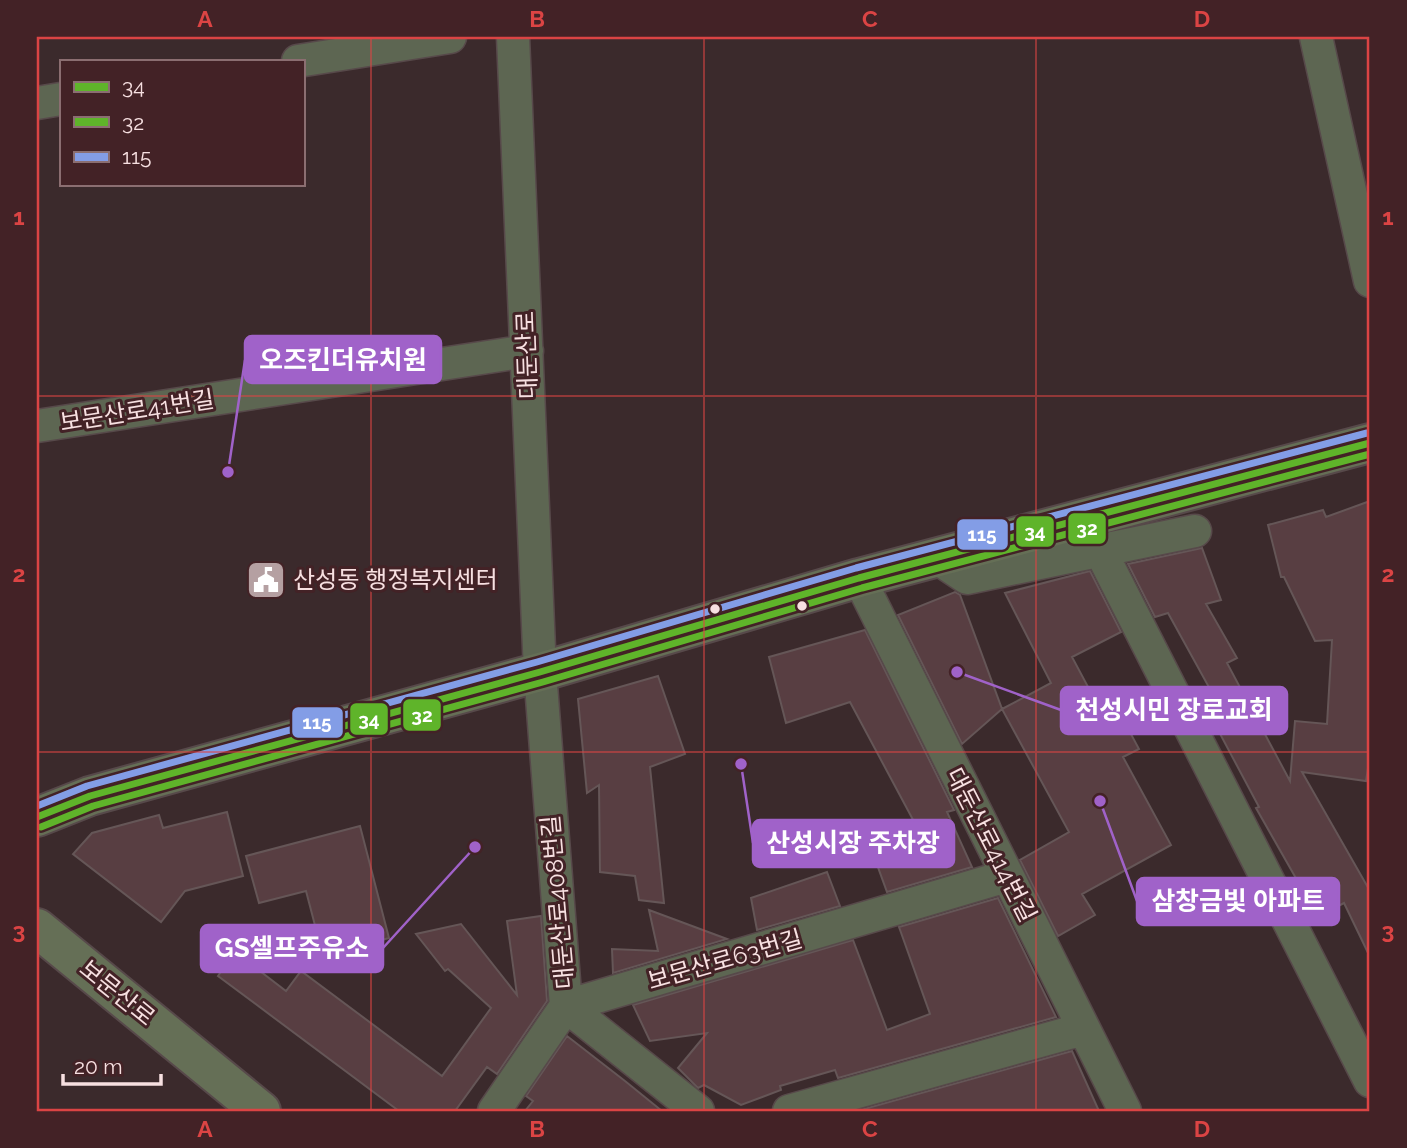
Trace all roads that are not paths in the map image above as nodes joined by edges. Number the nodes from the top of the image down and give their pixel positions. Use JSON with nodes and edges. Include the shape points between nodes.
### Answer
{"nodes":[{"id":1,"x":450,"y":37,"type":"edge"},
{"id":2,"x":513,"y":37,"type":"edge"},
{"id":3,"x":1316,"y":37,"type":"edge"},
{"id":4,"x":304,"y":60,"type":"edge"},
{"id":5,"x":60,"y":99,"type":"edge"},
{"id":6,"x":37,"y":103,"type":"edge"},
{"id":7,"x":1370,"y":281,"type":"edge"},
{"id":8,"x":527,"y":351,"type":"junction"},
{"id":9,"x":37,"y":426,"type":"edge"},
{"id":10,"x":1370,"y":443,"type":"edge"},
{"id":11,"x":1195,"y":531,"type":"dead end"},
{"id":12,"x":1101,"y":552,"type":"junction"},
{"id":13,"x":937,"y":558,"type":"junction"},
{"id":14,"x":859,"y":578,"type":"junction"},
{"id":15,"x":540,"y":673,"type":"junction"},
{"id":16,"x":37,"y":817,"type":"edge"},
{"id":17,"x":1006,"y":876,"type":"junction"},
{"id":18,"x":37,"y":928,"type":"edge"},
{"id":19,"x":566,"y":1006,"type":"junction"},
{"id":20,"x":1083,"y":1030,"type":"junction"},
{"id":21,"x":1370,"y":1081,"type":"edge"},
{"id":22,"x":261,"y":1111,"type":"edge"},
{"id":23,"x":494,"y":1111,"type":"edge"},
{"id":24,"x":698,"y":1111,"type":"edge"},
{"id":25,"x":789,"y":1111,"type":"edge"},
{"id":26,"x":1125,"y":1111,"type":"edge"}],
"edges":[{"from":1,"to":4,"type":"street"},
{"from":2,"to":8,"type":"street","name":"대둔산로"},
{"from":3,"to":7,"type":"street"},
{"from":5,"to":6,"type":"street"},
{"from":8,"to":9,"type":"street","name":"보문산로41번길"},
{"from":8,"to":15,"type":"street","name":"대둔산로"},
{"from":10,"to":13,"type":"main road"},
{"from":11,"to":12,"type":"street"},
{"from":12,"to":13,"type":"street","via":[[967,579]]},
{"from":12,"to":21,"type":"street"},
{"from":13,"to":14,"type":"main road"},
{"from":14,"to":15,"type":"main road"},
{"from":14,"to":17,"type":"street","name":"대둔산로414번길"},
{"from":15,"to":16,"type":"main road","via":[[90,796]]},
{"from":15,"to":19,"type":"street","name":"대둔산로408번길"},
{"from":17,"to":19,"type":"street","name":"보문산로63번길"},
{"from":17,"to":20,"type":"street","name":"대둔산로414번길"},
{"from":18,"to":22,"type":"main road","name":"보문산로"},
{"from":19,"to":23,"type":"street"},
{"from":19,"to":24,"type":"street","name":"대둔산로408번길"},
{"from":20,"to":25,"type":"street"},
{"from":20,"to":26,"type":"street","name":"대둔산로414번길"}]}
